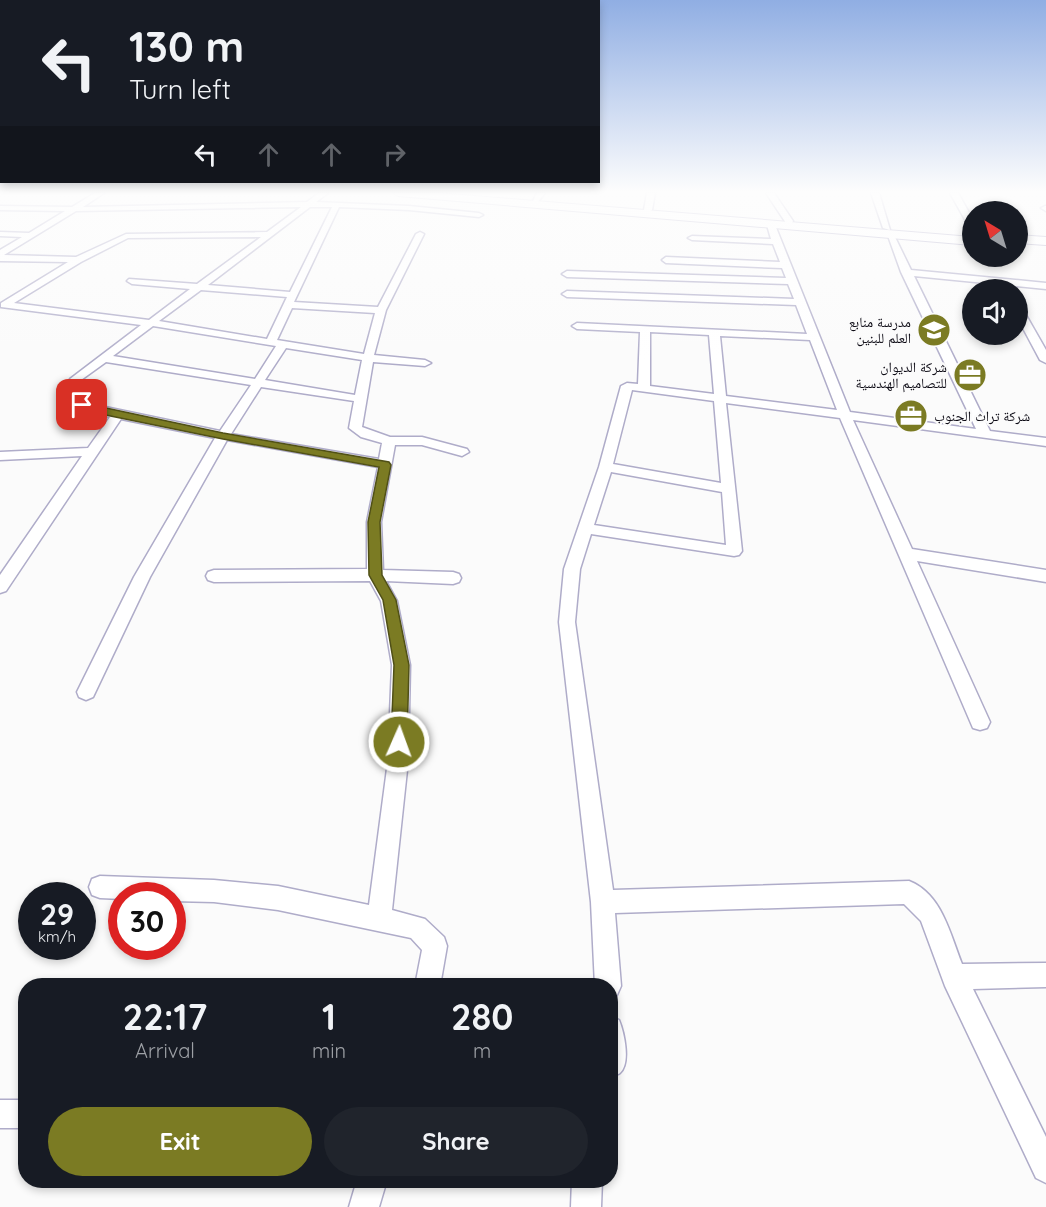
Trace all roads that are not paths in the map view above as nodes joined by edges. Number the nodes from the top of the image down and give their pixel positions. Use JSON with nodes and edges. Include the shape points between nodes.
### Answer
{"nodes":[{"id":1,"x":99,"y":249,"type":"edge"},
{"id":2,"x":248,"y":249,"type":"edge"},
{"id":3,"x":315,"y":249,"type":"edge"},
{"id":4,"x":412,"y":249,"type":"edge"},
{"id":5,"x":779,"y":249,"type":"edge"},
{"id":6,"x":896,"y":249,"type":"edge"},
{"id":7,"x":0,"y":256,"type":"edge"},
{"id":8,"x":78,"y":260,"type":"junction"},
{"id":9,"x":666,"y":260,"type":"dead end"},
{"id":10,"x":785,"y":266,"type":"junction"},
{"id":11,"x":906,"y":272,"type":"junction"},
{"id":12,"x":567,"y":274,"type":"dead end"},
{"id":13,"x":962,"y":279,"type":"edge"},
{"id":14,"x":791,"y":280,"type":"junction"},
{"id":15,"x":132,"y":281,"type":"dead end"},
{"id":16,"x":1028,"y":286,"type":"edge"},
{"id":17,"x":1046,"y":286,"type":"edge"},
{"id":18,"x":198,"y":287,"type":"junction"},
{"id":19,"x":567,"y":294,"type":"dead end"},
{"id":20,"x":290,"y":300,"type":"junction"},
{"id":21,"x":800,"y":302,"type":"junction"},
{"id":22,"x":381,"y":310,"type":"junction"},
{"id":23,"x":150,"y":323,"type":"junction"},
{"id":24,"x":577,"y":326,"type":"dead end"},
{"id":25,"x":1028,"y":328,"type":"edge"},
{"id":26,"x":645,"y":329,"type":"junction"},
{"id":27,"x":714,"y":332,"type":"junction"},
{"id":28,"x":814,"y":337,"type":"junction"},
{"id":29,"x":271,"y":341,"type":"junction"},
{"id":30,"x":284,"y":343,"type":"junction"},
{"id":31,"x":103,"y":358,"type":"junction"},
{"id":32,"x":368,"y":358,"type":"junction"},
{"id":33,"x":1046,"y":360,"type":"edge"},
{"id":34,"x":425,"y":363,"type":"dead end"},
{"id":35,"x":258,"y":382,"type":"junction"},
{"id":36,"x":644,"y":388,"type":"junction"},
{"id":37,"x":718,"y":398,"type":"junction"},
{"id":38,"x":361,"y":399,"type":"junction"},
{"id":39,"x":118,"y":414,"type":"junction"},
{"id":40,"x":845,"y":415,"type":"junction"},
{"id":41,"x":985,"y":434,"type":"junction"},
{"id":42,"x":223,"y":436,"type":"junction"},
{"id":43,"x":389,"y":441,"type":"junction"},
{"id":44,"x":1046,"y":442,"type":"edge"},
{"id":45,"x":91,"y":452,"type":"junction"},
{"id":46,"x":462,"y":452,"type":"dead end"},
{"id":47,"x":0,"y":456,"type":"edge"},
{"id":48,"x":385,"y":465,"type":"junction"},
{"id":49,"x":606,"y":467,"type":"junction"},
{"id":50,"x":729,"y":489,"type":"junction"},
{"id":51,"x":584,"y":528,"type":"junction"},
{"id":52,"x":907,"y":554,"type":"junction"},
{"id":53,"x":375,"y":575,"type":"junction"},
{"id":54,"x":214,"y":576,"type":"dead end"},
{"id":55,"x":1046,"y":576,"type":"edge"},
{"id":56,"x":453,"y":578,"type":"dead end"},
{"id":57,"x":0,"y":587,"type":"edge"},
{"id":58,"x":86,"y":692,"type":"dead end"},
{"id":59,"x":980,"y":722,"type":"dead end"},
{"id":60,"x":100,"y":887,"type":"dead end"},
{"id":61,"x":603,"y":902,"type":"junction"},
{"id":62,"x":379,"y":920,"type":"junction"},
{"id":63,"x":1046,"y":975,"type":"edge"},
{"id":64,"x":954,"y":977,"type":"junction"},
{"id":65,"x":429,"y":978,"type":"edge"},
{"id":66,"x":608,"y":978,"type":"edge"},
{"id":67,"x":0,"y":1114,"type":"edge"},
{"id":68,"x":18,"y":1114,"type":"edge"},
{"id":69,"x":1046,"y":1167,"type":"edge"},
{"id":70,"x":370,"y":1188,"type":"edge"},
{"id":71,"x":586,"y":1188,"type":"edge"},
{"id":72,"x":364,"y":1207,"type":"edge"},
{"id":73,"x":585,"y":1207,"type":"edge"}],
"edges":[{"from":1,"to":8,"type":"street"},
{"from":2,"to":18,"type":"street"},
{"from":3,"to":20,"type":"street"},
{"from":4,"to":22,"type":"street"},
{"from":5,"to":10,"type":"street"},
{"from":6,"to":11,"type":"street"},
{"from":7,"to":8,"type":"street"},
{"from":8,"to":23,"type":"street","via":[[4,305]]},
{"from":9,"to":10,"type":"street"},
{"from":10,"to":14,"type":"street"},
{"from":11,"to":13,"type":"street"},
{"from":11,"to":41,"type":"street"},
{"from":12,"to":14,"type":"street"},
{"from":14,"to":21,"type":"street"},
{"from":15,"to":18,"type":"street"},
{"from":16,"to":17,"type":"street"},
{"from":18,"to":20,"type":"street"},
{"from":18,"to":23,"type":"street"},
{"from":19,"to":21,"type":"street"},
{"from":20,"to":22,"type":"street"},
{"from":20,"to":29,"type":"street"},
{"from":21,"to":28,"type":"street"},
{"from":22,"to":32,"type":"street"},
{"from":23,"to":29,"type":"street"},
{"from":23,"to":31,"type":"street"},
{"from":24,"to":26,"type":"street"},
{"from":25,"to":33,"type":"street"},
{"from":26,"to":27,"type":"street"},
{"from":26,"to":36,"type":"street"},
{"from":27,"to":28,"type":"street"},
{"from":27,"to":37,"type":"street"},
{"from":28,"to":40,"type":"street"},
{"from":29,"to":30,"type":"street"},
{"from":30,"to":32,"type":"street"},
{"from":30,"to":35,"type":"street"},
{"from":31,"to":35,"type":"street"},
{"from":31,"to":39,"type":"street","via":[[76,379],[74,391],[82,405]]},
{"from":32,"to":34,"type":"street"},
{"from":32,"to":38,"type":"street"},
{"from":35,"to":38,"type":"street"},
{"from":35,"to":42,"type":"street"},
{"from":36,"to":37,"type":"street"},
{"from":36,"to":49,"type":"street","via":[[627,386]]},
{"from":37,"to":40,"type":"street"},
{"from":37,"to":50,"type":"street"},
{"from":38,"to":43,"type":"street","via":[[355,428]]},
{"from":39,"to":42,"type":"street"},
{"from":39,"to":45,"type":"street"},
{"from":40,"to":41,"type":"street"},
{"from":40,"to":52,"type":"street"},
{"from":41,"to":44,"type":"street"},
{"from":42,"to":48,"type":"street"},
{"from":42,"to":58,"type":"street","via":[[142,577]]},
{"from":43,"to":46,"type":"street","via":[[422,441]]},
{"from":43,"to":48,"type":"street"},
{"from":45,"to":47,"type":"street"},
{"from":45,"to":57,"type":"street"},
{"from":48,"to":53,"type":"street","via":[[374,522]]},
{"from":49,"to":50,"type":"street"},
{"from":49,"to":51,"type":"street"},
{"from":50,"to":51,"type":"street","via":[[734,550]]},
{"from":51,"to":61,"type":"street","via":[[572,569],[567,622]]},
{"from":52,"to":55,"type":"street"},
{"from":52,"to":59,"type":"street"},
{"from":53,"to":54,"type":"street"},
{"from":53,"to":56,"type":"street"},
{"from":53,"to":62,"type":"street","via":[[389,600],[401,665],[398,761]]},
{"from":60,"to":62,"type":"street","via":[[278,897]]},
{"from":61,"to":64,"type":"street","via":[[909,892],[930,913]]},
{"from":61,"to":66,"type":"street"},
{"from":62,"to":65,"type":"street","via":[[417,927],[435,946]]},
{"from":63,"to":64,"type":"street"},
{"from":64,"to":69,"type":"street"},
{"from":67,"to":68,"type":"street"},
{"from":70,"to":72,"type":"street"},
{"from":71,"to":73,"type":"street"}]}
